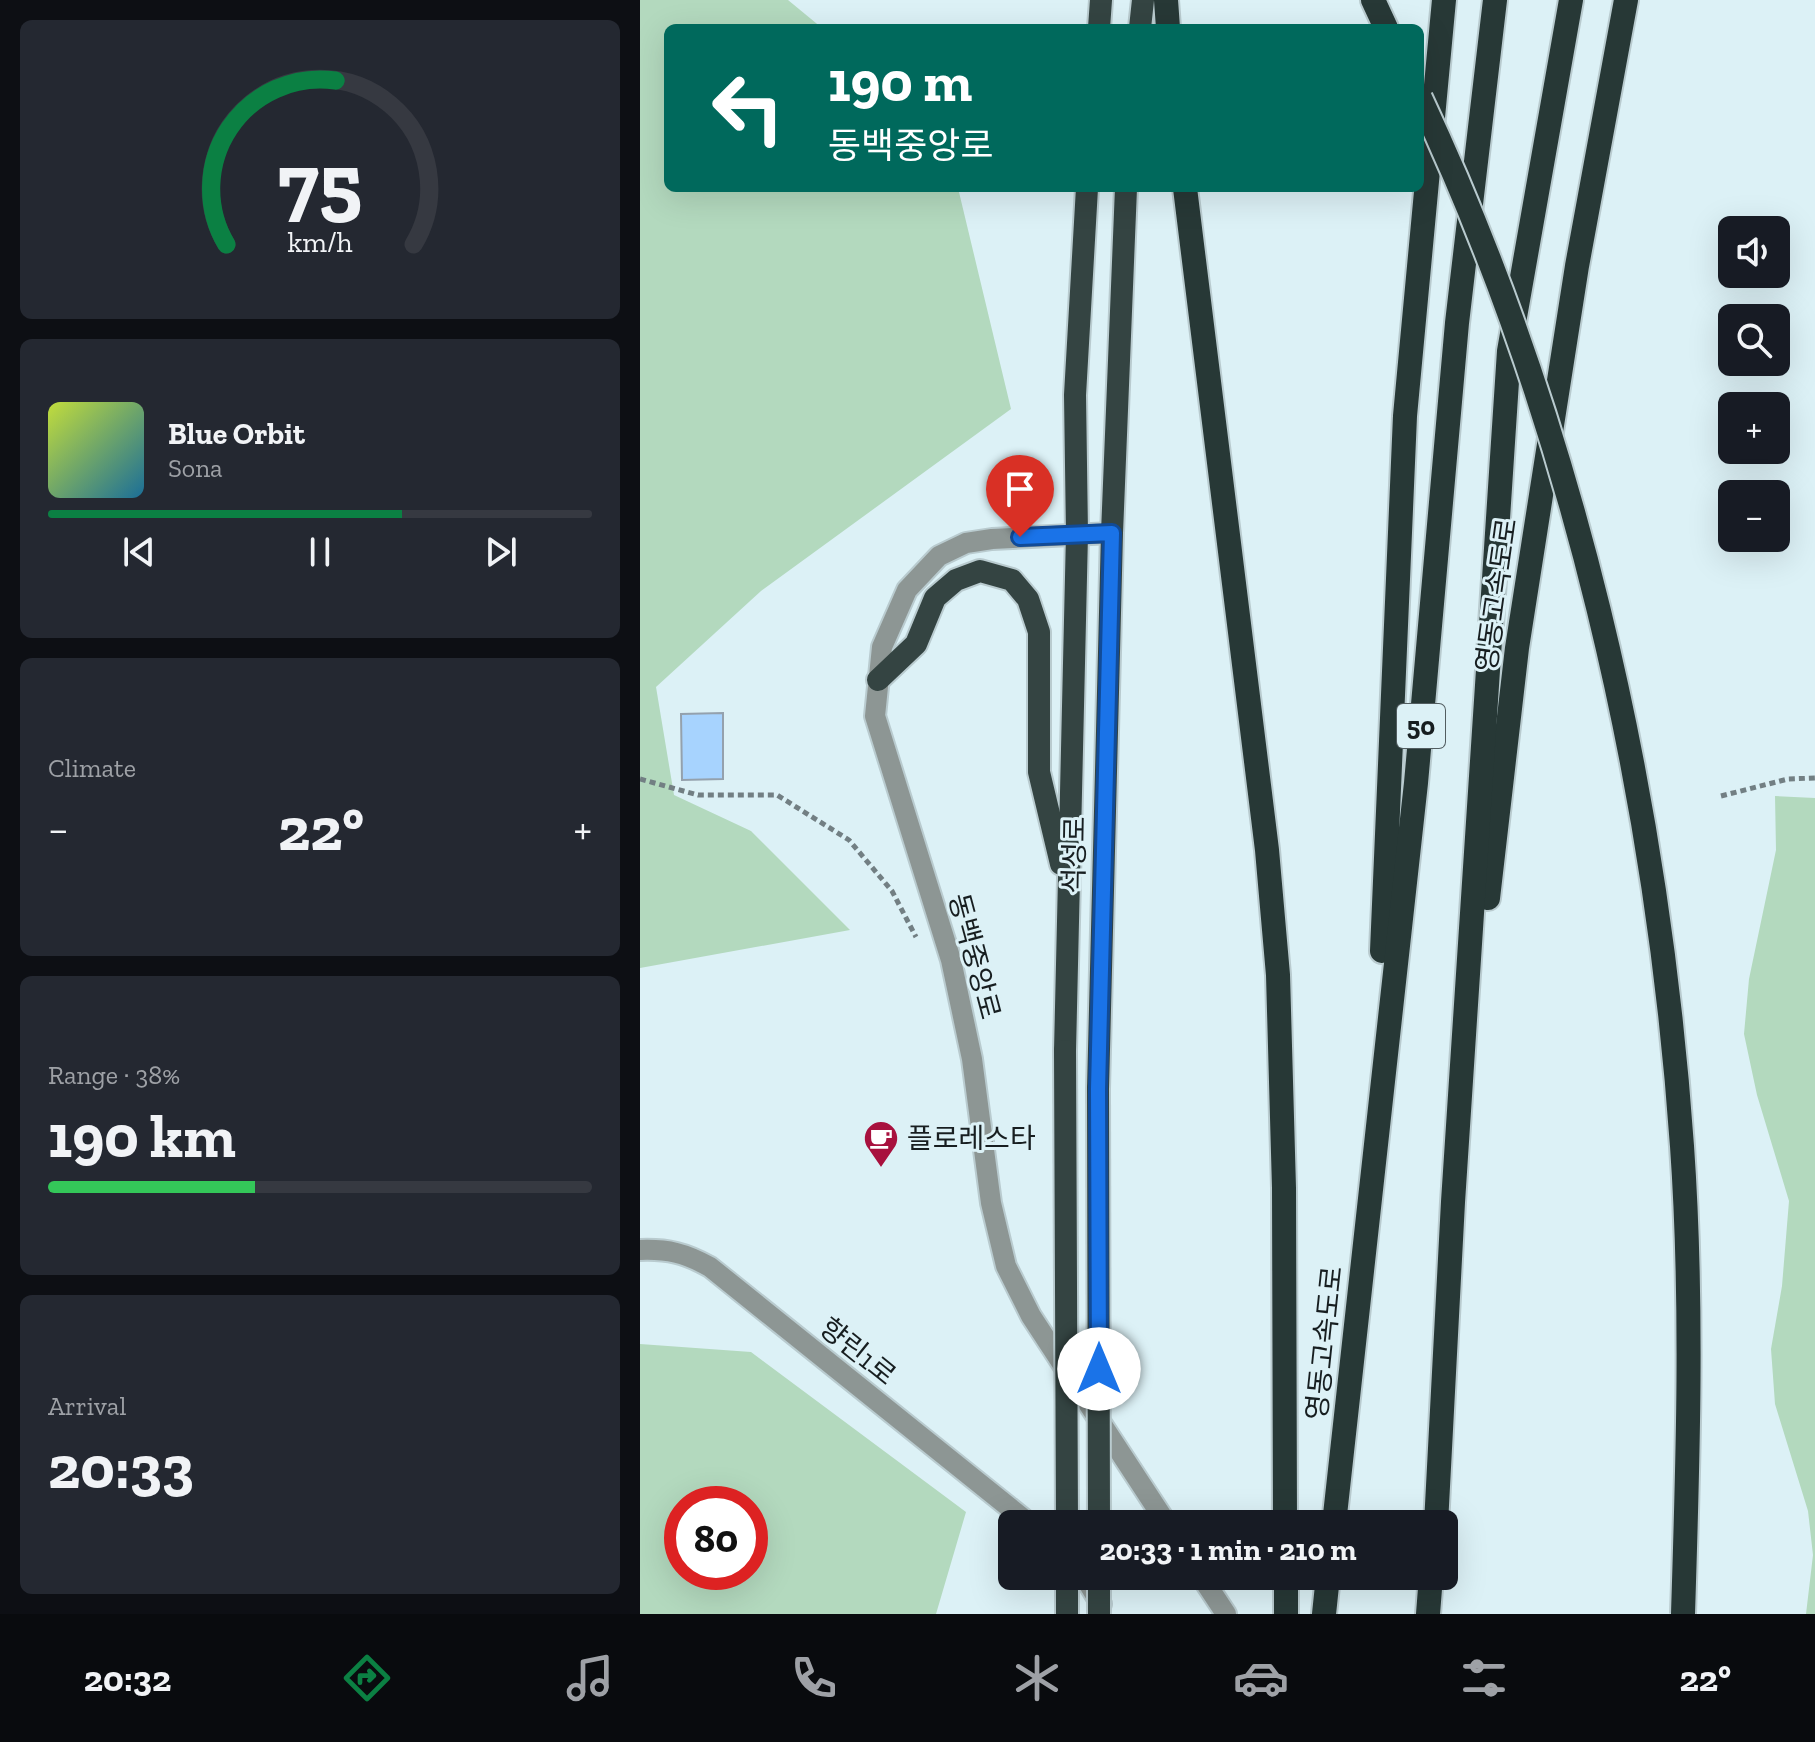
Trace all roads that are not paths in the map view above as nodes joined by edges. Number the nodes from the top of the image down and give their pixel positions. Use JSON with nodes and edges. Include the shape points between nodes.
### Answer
{"nodes":[{"id":1,"x":1101,"y":0,"type":"edge"},
{"id":2,"x":1143,"y":0,"type":"edge"},
{"id":3,"x":1166,"y":0,"type":"edge"},
{"id":4,"x":1373,"y":0,"type":"edge"},
{"id":5,"x":1444,"y":0,"type":"edge"},
{"id":6,"x":1495,"y":0,"type":"edge"},
{"id":7,"x":1571,"y":0,"type":"edge"},
{"id":8,"x":1626,"y":0,"type":"edge"},
{"id":9,"x":1099,"y":24,"type":"edge"},
{"id":10,"x":1140,"y":24,"type":"edge"},
{"id":11,"x":1168,"y":24,"type":"edge"},
{"id":12,"x":1384,"y":24,"type":"edge"},
{"id":13,"x":1424,"y":106,"type":"edge"},
{"id":14,"x":1086,"y":192,"type":"edge"},
{"id":15,"x":1186,"y":192,"type":"edge"},
{"id":16,"x":1126,"y":193,"type":"edge"},
{"id":17,"x":1112,"y":533,"type":"junction"},
{"id":18,"x":1077,"y":534,"type":"junction"},
{"id":19,"x":878,"y":680,"type":"junction"},
{"id":20,"x":1069,"y":896,"type":"junction"},
{"id":21,"x":1373,"y":1169,"type":"junction"},
{"id":22,"x":1453,"y":1202,"type":"junction"},
{"id":23,"x":640,"y":1250,"type":"edge"},
{"id":24,"x":1013,"y":1510,"type":"edge"},
{"id":25,"x":1067,"y":1510,"type":"edge"},
{"id":26,"x":1099,"y":1510,"type":"edge"},
{"id":27,"x":1158,"y":1510,"type":"edge"},
{"id":28,"x":1285,"y":1510,"type":"edge"},
{"id":29,"x":1336,"y":1510,"type":"edge"},
{"id":30,"x":1437,"y":1510,"type":"edge"},
{"id":31,"x":1067,"y":1590,"type":"edge"},
{"id":32,"x":1092,"y":1590,"type":"edge"},
{"id":33,"x":1099,"y":1590,"type":"edge"},
{"id":34,"x":1210,"y":1590,"type":"edge"},
{"id":35,"x":1286,"y":1590,"type":"edge"},
{"id":36,"x":1327,"y":1590,"type":"edge"},
{"id":37,"x":1430,"y":1590,"type":"edge"},
{"id":38,"x":1067,"y":1614,"type":"edge"},
{"id":39,"x":1099,"y":1614,"type":"edge"},
{"id":40,"x":1107,"y":1614,"type":"edge"},
{"id":41,"x":1226,"y":1614,"type":"edge"},
{"id":42,"x":1286,"y":1614,"type":"edge"},
{"id":43,"x":1324,"y":1614,"type":"edge"},
{"id":44,"x":1428,"y":1614,"type":"edge"},
{"id":45,"x":1683,"y":1614,"type":"edge"}],
"edges":[{"from":1,"to":9,"type":"highway"},
{"from":2,"to":10,"type":"highway"},
{"from":3,"to":11,"type":"highway"},
{"from":4,"to":12,"type":"highway"},
{"from":5,"to":21,"type":"highway","name":"영동고속도로","number":"50","via":[[1405,416]]},
{"from":6,"to":21,"type":"highway","name":"영동고속도로","number":"50","via":[[1457,323],[1416,783]]},
{"from":7,"to":22,"type":"highway","name":"영동고속도로","number":"50","via":[[1509,351]]},
{"from":8,"to":22,"type":"highway","name":"영동고속도로","number":"50","via":[[1577,266],[1517,648]]},
{"from":13,"to":45,"type":"highway","bridge":true,"via":[[1452,165],[1531,382],[1580,541],[1630,747],[1682,1145],[1690,1394]]},
{"from":14,"to":18,"type":"highway","via":[[1075,395]]},
{"from":15,"to":28,"type":"highway","via":[[1277,959]]},
{"from":16,"to":17,"type":"highway","name":"석성로"},
{"from":17,"to":18,"type":"street","name":"동백중앙로"},
{"from":17,"to":26,"type":"highway","name":"석성로","bridge":true,"via":[[1098,1089]]},
{"from":18,"to":19,"type":"street","name":"동백중앙로","via":[[966,543],[939,556],[907,590],[882,647]]},
{"from":18,"to":20,"type":"highway"},
{"from":19,"to":20,"type":"highway","via":[[916,644],[935,598],[956,580],[980,571],[1012,580],[1028,599],[1039,632],[1039,772]]},
{"from":19,"to":27,"type":"street","name":"동백중앙로","via":[[875,716],[951,960],[1006,1266],[1031,1316]]},
{"from":20,"to":25,"type":"highway","bridge":true},
{"from":21,"to":29,"type":"highway","name":"영동고속도로","number":"50"},
{"from":22,"to":30,"type":"highway","name":"영동고속도로","number":"50"},
{"from":23,"to":24,"type":"street","name":"향린1로","via":[[666,1249],[710,1267]]},
{"from":31,"to":38,"type":"highway"},
{"from":32,"to":40,"type":"street"},
{"from":33,"to":39,"type":"highway","bridge":true},
{"from":34,"to":41,"type":"street"},
{"from":35,"to":42,"type":"highway"},
{"from":36,"to":43,"type":"highway"},
{"from":37,"to":44,"type":"highway"}]}
